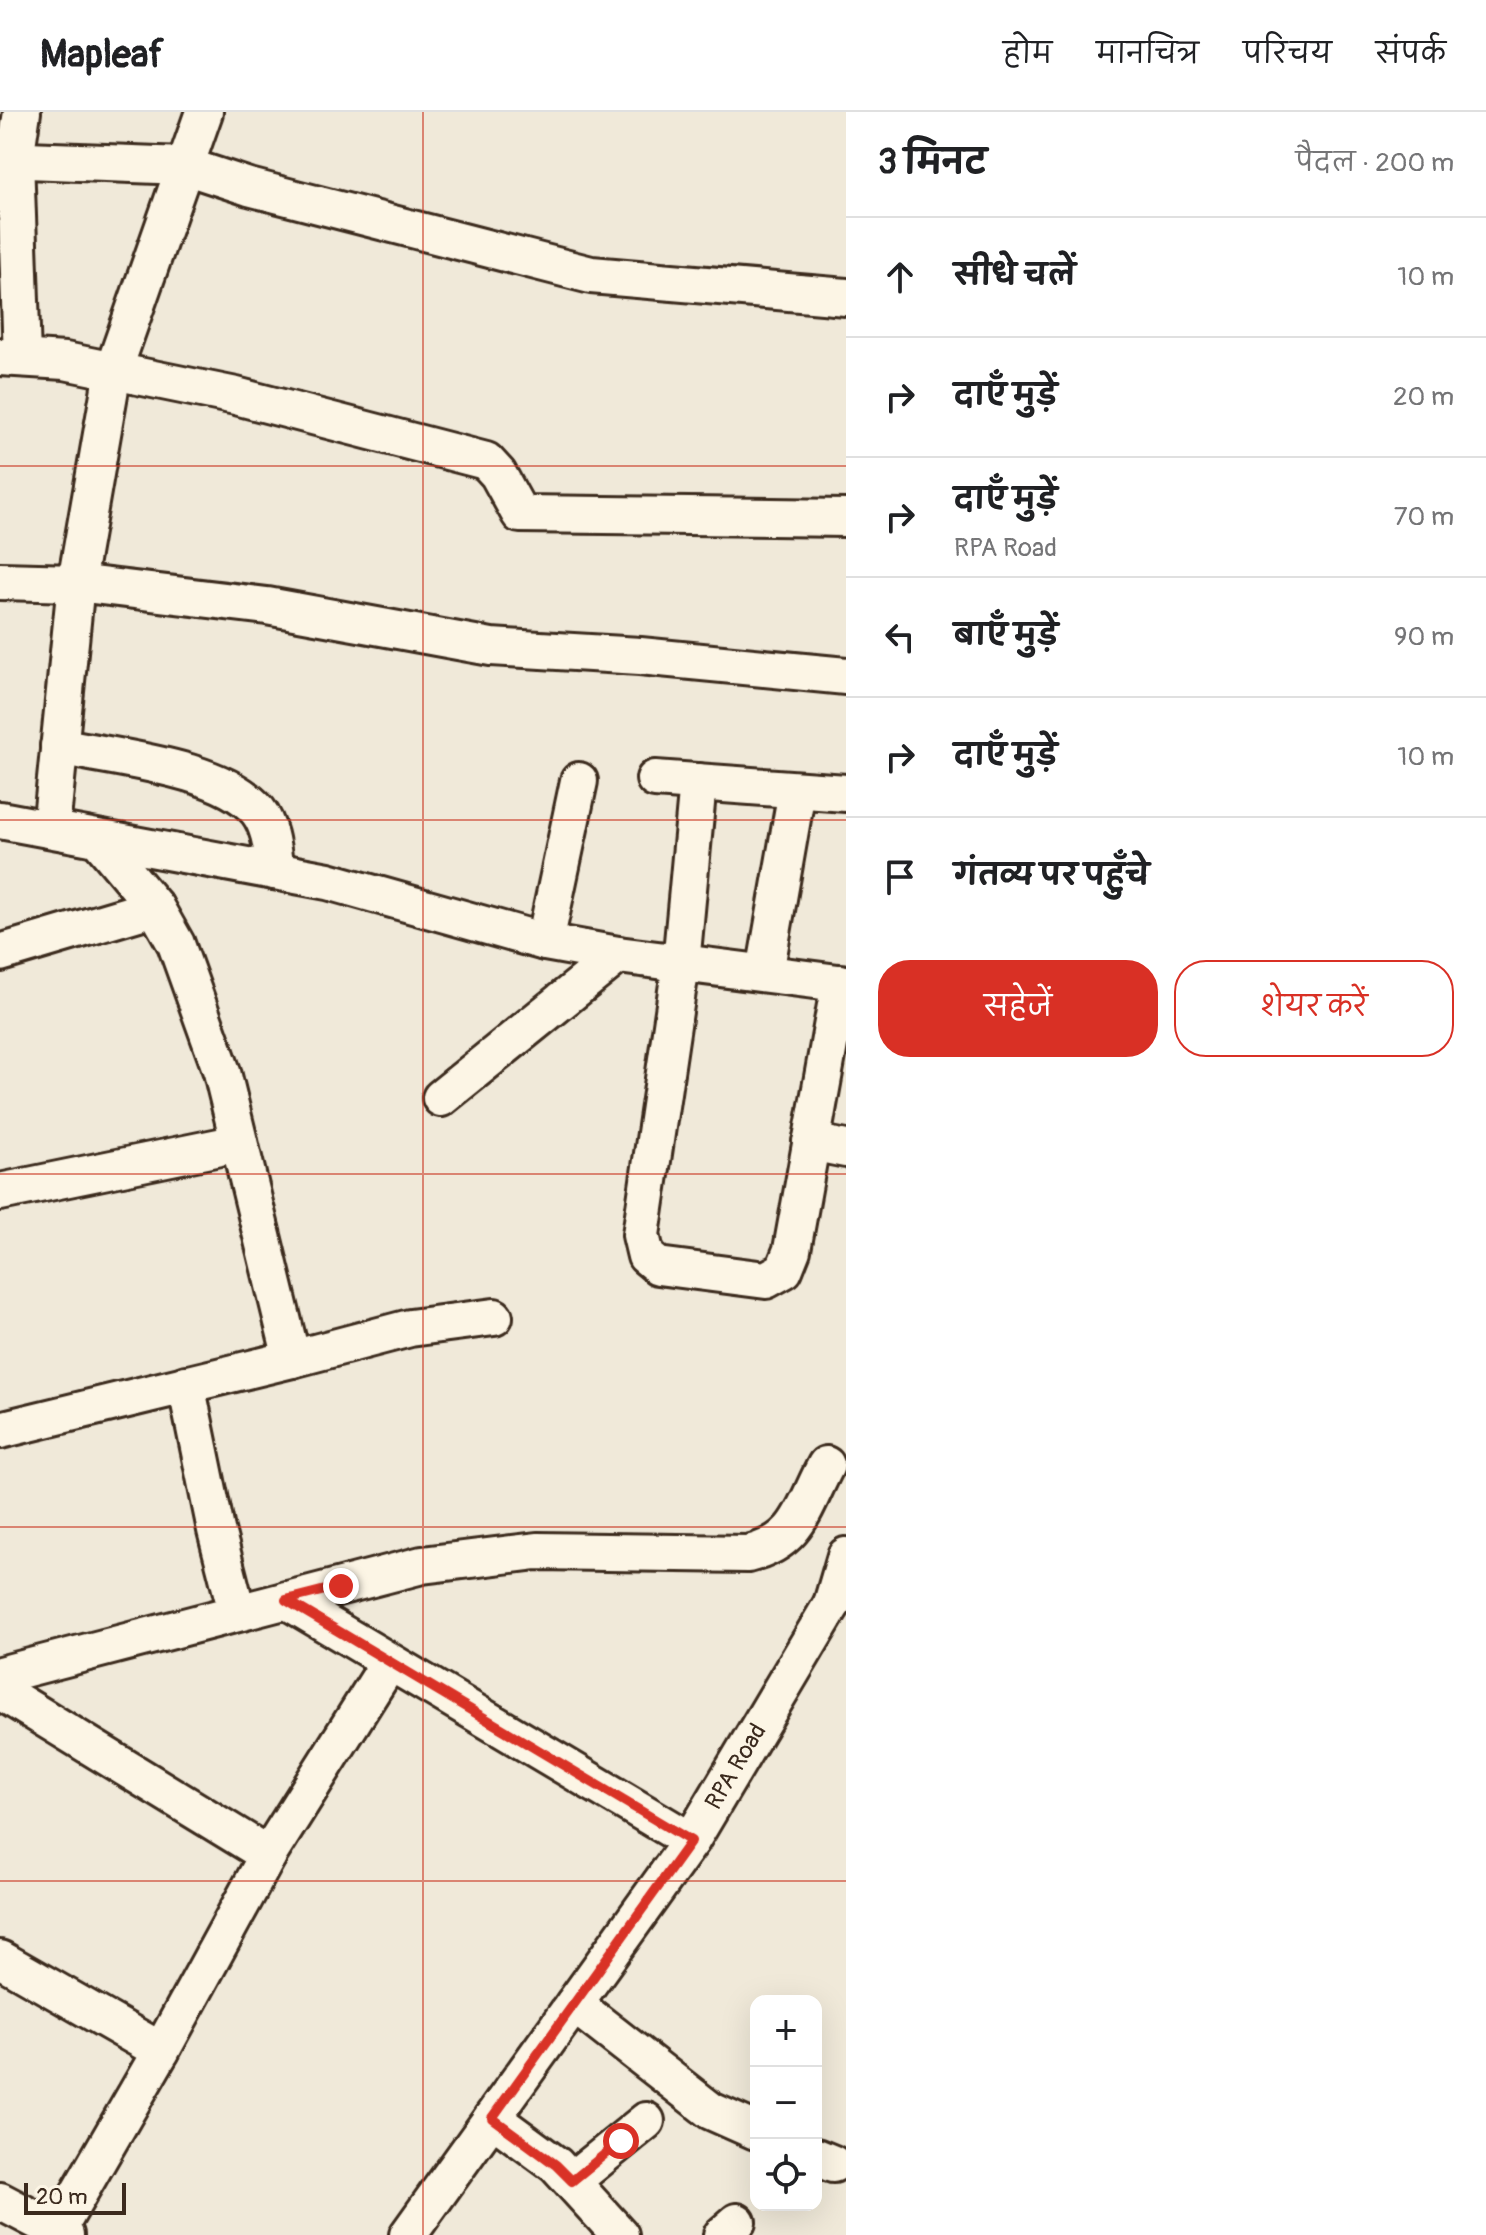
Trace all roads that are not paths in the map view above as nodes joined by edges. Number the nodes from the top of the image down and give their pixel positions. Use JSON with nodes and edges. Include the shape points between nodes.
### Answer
{"nodes":[{"id":1,"x":22,"y":112,"type":"edge"},
{"id":2,"x":204,"y":112,"type":"edge"},
{"id":3,"x":8,"y":159,"type":"edge"},
{"id":4,"x":185,"y":166,"type":"junction"},
{"id":5,"x":846,"y":297,"type":"edge"},
{"id":6,"x":11,"y":357,"type":"edge"},
{"id":7,"x":113,"y":371,"type":"junction"},
{"id":8,"x":846,"y":518,"type":"edge"},
{"id":9,"x":0,"y":581,"type":"edge"},
{"id":10,"x":76,"y":583,"type":"junction"},
{"id":11,"x":846,"y":676,"type":"edge"},
{"id":12,"x":59,"y":746,"type":"junction"},
{"id":13,"x":655,"y":779,"type":"dead end"},
{"id":14,"x":579,"y":781,"type":"dead end"},
{"id":15,"x":698,"y":782,"type":"junction"},
{"id":16,"x":797,"y":790,"type":"junction"},
{"id":17,"x":846,"y":793,"type":"edge"},
{"id":18,"x":0,"y":820,"type":"edge"},
{"id":19,"x":51,"y":829,"type":"junction"},
{"id":20,"x":99,"y":840,"type":"junction"},
{"id":21,"x":275,"y":871,"type":"junction"},
{"id":22,"x":155,"y":907,"type":"junction"},
{"id":23,"x":545,"y":942,"type":"junction"},
{"id":24,"x":0,"y":953,"type":"edge"},
{"id":25,"x":618,"y":955,"type":"junction"},
{"id":26,"x":681,"y":964,"type":"junction"},
{"id":27,"x":765,"y":973,"type":"junction"},
{"id":28,"x":843,"y":984,"type":"edge"},
{"id":29,"x":441,"y":1098,"type":"dead end"},
{"id":30,"x":239,"y":1143,"type":"junction"},
{"id":31,"x":829,"y":1146,"type":"edge"},
{"id":32,"x":0,"y":1192,"type":"edge"},
{"id":33,"x":494,"y":1317,"type":"dead end"},
{"id":34,"x":292,"y":1359,"type":"junction"},
{"id":35,"x":186,"y":1384,"type":"junction"},
{"id":36,"x":0,"y":1430,"type":"edge"},
{"id":37,"x":826,"y":1465,"type":"dead end"},
{"id":38,"x":846,"y":1556,"type":"edge"},
{"id":39,"x":839,"y":1596,"type":"edge"},
{"id":40,"x":286,"y":1600,"type":"junction"},
{"id":41,"x":237,"y":1612,"type":"junction"},
{"id":42,"x":389,"y":1663,"type":"junction"},
{"id":43,"x":0,"y":1675,"type":"edge"},
{"id":44,"x":0,"y":1691,"type":"edge"},
{"id":45,"x":691,"y":1841,"type":"junction"},
{"id":46,"x":268,"y":1855,"type":"junction"},
{"id":47,"x":0,"y":1959,"type":"edge"},
{"id":48,"x":574,"y":2004,"type":"junction"},
{"id":49,"x":161,"y":2051,"type":"junction"},
{"id":50,"x":492,"y":2118,"type":"junction"},
{"id":51,"x":646,"y":2121,"type":"dead end"},
{"id":52,"x":750,"y":2128,"type":"edge"},
{"id":53,"x":572,"y":2181,"type":"junction"},
{"id":54,"x":0,"y":2201,"type":"edge"},
{"id":55,"x":61,"y":2233,"type":"edge"},
{"id":56,"x":408,"y":2235,"type":"edge"},
{"id":57,"x":620,"y":2235,"type":"edge"}],
"edges":[{"from":1,"to":3,"type":"street"},
{"from":2,"to":4,"type":"street"},
{"from":3,"to":4,"type":"street"},
{"from":3,"to":6,"type":"street"},
{"from":4,"to":5,"type":"street","via":[[591,275]]},
{"from":4,"to":7,"type":"street"},
{"from":6,"to":7,"type":"street"},
{"from":7,"to":8,"type":"street","via":[[236,396],[486,461],[520,514]]},
{"from":7,"to":10,"type":"street"},
{"from":9,"to":10,"type":"street"},
{"from":10,"to":11,"type":"street","via":[[267,606],[491,647]]},
{"from":10,"to":12,"type":"street"},
{"from":12,"to":19,"type":"street"},
{"from":12,"to":21,"type":"street","via":[[196,775],[236,792],[259,812],[270,836]]},
{"from":13,"to":15,"type":"street"},
{"from":14,"to":23,"type":"street"},
{"from":15,"to":16,"type":"street"},
{"from":15,"to":26,"type":"street"},
{"from":16,"to":17,"type":"street"},
{"from":16,"to":27,"type":"street"},
{"from":18,"to":19,"type":"street"},
{"from":19,"to":20,"type":"street"},
{"from":20,"to":21,"type":"street"},
{"from":20,"to":22,"type":"street"},
{"from":21,"to":23,"type":"street"},
{"from":22,"to":24,"type":"street"},
{"from":22,"to":30,"type":"street","via":[[176,944],[222,1072]]},
{"from":23,"to":25,"type":"street"},
{"from":25,"to":26,"type":"street"},
{"from":25,"to":29,"type":"street"},
{"from":26,"to":27,"type":"street"},
{"from":26,"to":31,"type":"street","via":[[641,1235],[646,1256],[658,1266],[766,1280],[784,1270]]},
{"from":27,"to":28,"type":"street"},
{"from":28,"to":31,"type":"street"},
{"from":30,"to":32,"type":"street"},
{"from":30,"to":34,"type":"street"},
{"from":33,"to":34,"type":"street","via":[[410,1328]]},
{"from":34,"to":35,"type":"street"},
{"from":35,"to":36,"type":"street"},
{"from":35,"to":41,"type":"street"},
{"from":37,"to":40,"type":"street","via":[[787,1538],[773,1548],[748,1554],[537,1551],[422,1565]]},
{"from":38,"to":39,"type":"street","name":"RPA Road"},
{"from":39,"to":45,"type":"street","name":"RPA Road"},
{"from":40,"to":41,"type":"street"},
{"from":40,"to":42,"type":"street"},
{"from":41,"to":43,"type":"street"},
{"from":42,"to":45,"type":"street"},
{"from":42,"to":46,"type":"street"},
{"from":44,"to":46,"type":"street"},
{"from":45,"to":48,"type":"street","name":"RPA Road"},
{"from":46,"to":49,"type":"street"},
{"from":47,"to":49,"type":"street"},
{"from":48,"to":50,"type":"street","name":"RPA Road"},
{"from":48,"to":52,"type":"street","via":[[711,2111]]},
{"from":49,"to":55,"type":"street"},
{"from":50,"to":53,"type":"street"},
{"from":50,"to":56,"type":"street","name":"RPA Road"},
{"from":51,"to":53,"type":"street"},
{"from":53,"to":57,"type":"street"},
{"from":54,"to":55,"type":"street"}]}
